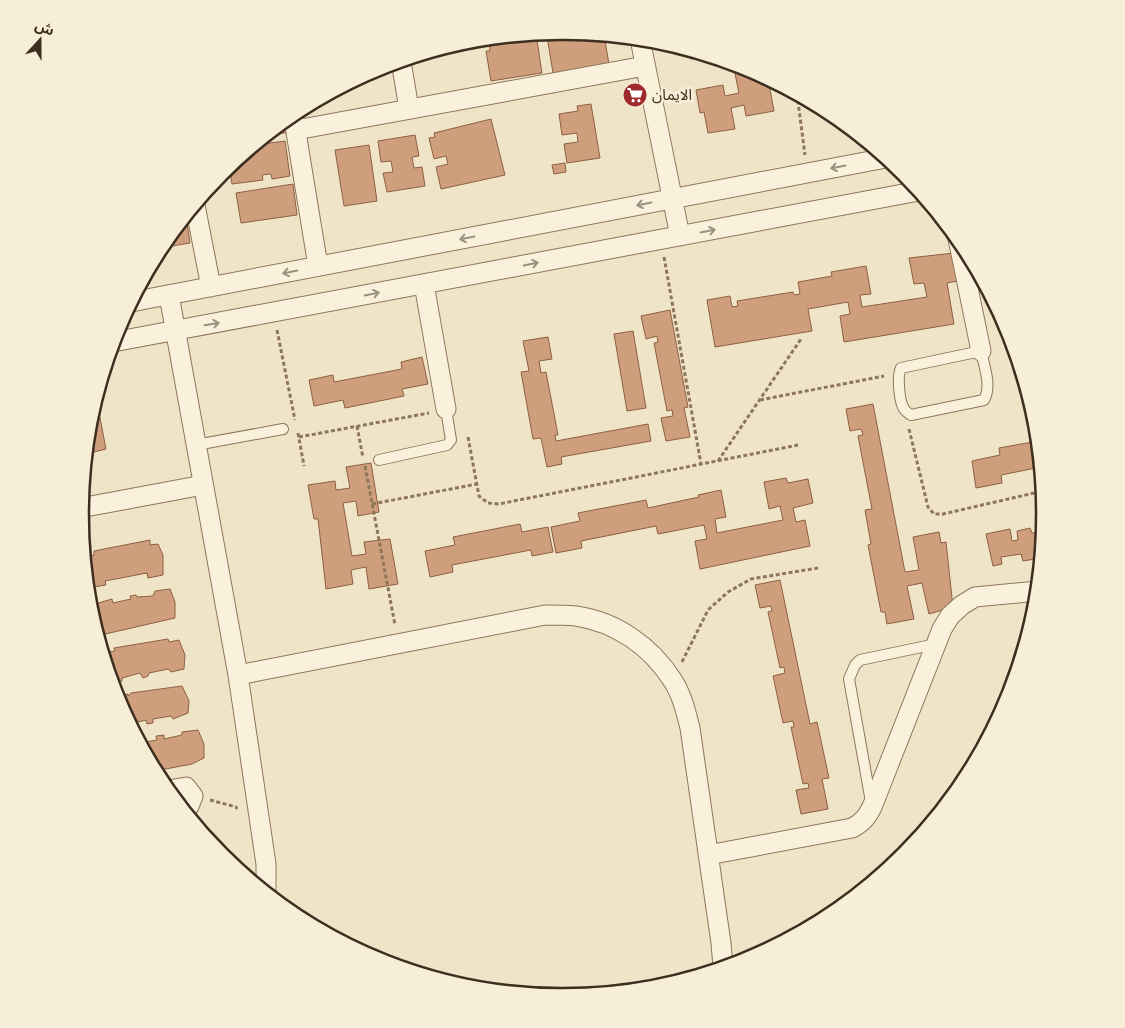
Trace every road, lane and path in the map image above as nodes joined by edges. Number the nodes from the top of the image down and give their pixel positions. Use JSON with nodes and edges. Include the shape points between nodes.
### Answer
{"nodes":[{"id":1,"x":641,"y":47,"type":"edge"},
{"id":2,"x":645,"y":66,"type":"junction"},
{"id":3,"x":402,"y":68,"type":"edge"},
{"id":4,"x":798,"y":103,"type":"edge"},
{"id":5,"x":409,"y":109,"type":"junction"},
{"id":6,"x":297,"y":122,"type":"edge"},
{"id":7,"x":294,"y":123,"type":"edge"},
{"id":8,"x":877,"y":160,"type":"edge"},
{"id":9,"x":807,"y":173,"type":"junction"},
{"id":10,"x":911,"y":193,"type":"edge"},
{"id":11,"x":672,"y":199,"type":"junction"},
{"id":12,"x":196,"y":212,"type":"edge"},
{"id":13,"x":680,"y":236,"type":"junction"},
{"id":14,"x":661,"y":240,"type":"junction"},
{"id":15,"x":962,"y":259,"type":"edge"},
{"id":16,"x":318,"y":266,"type":"junction"},
{"id":17,"x":424,"y":284,"type":"junction"},
{"id":18,"x":211,"y":287,"type":"junction"},
{"id":19,"x":168,"y":294,"type":"junction"},
{"id":20,"x":139,"y":300,"type":"edge"},
{"id":21,"x":274,"y":312,"type":"junction"},
{"id":22,"x":175,"y":331,"type":"junction"},
{"id":23,"x":801,"y":339,"type":"dead end"},
{"id":24,"x":122,"y":340,"type":"edge"},
{"id":25,"x":981,"y":351,"type":"junction"},
{"id":26,"x":898,"y":373,"type":"junction"},
{"id":27,"x":759,"y":400,"type":"junction"},
{"id":28,"x":446,"y":409,"type":"junction"},
{"id":29,"x":905,"y":411,"type":"junction"},
{"id":30,"x":357,"y":426,"type":"junction"},
{"id":31,"x":284,"y":429,"type":"dead end"},
{"id":32,"x":468,"y":436,"type":"dead end"},
{"id":33,"x":299,"y":437,"type":"junction"},
{"id":34,"x":196,"y":445,"type":"junction"},
{"id":35,"x":798,"y":445,"type":"dead end"},
{"id":36,"x":379,"y":460,"type":"dead end"},
{"id":37,"x":718,"y":461,"type":"junction"},
{"id":38,"x":701,"y":464,"type":"junction"},
{"id":39,"x":304,"y":466,"type":"dead end"},
{"id":40,"x":477,"y":484,"type":"junction"},
{"id":41,"x":203,"y":485,"type":"junction"},
{"id":42,"x":1035,"y":493,"type":"edge"},
{"id":43,"x":372,"y":504,"type":"junction"},
{"id":44,"x":89,"y":506,"type":"edge"},
{"id":45,"x":818,"y":568,"type":"dead end"},
{"id":46,"x":1029,"y":592,"type":"edge"},
{"id":47,"x":399,"y":644,"type":"junction"},
{"id":48,"x":937,"y":644,"type":"junction"},
{"id":49,"x":238,"y":675,"type":"junction"},
{"id":50,"x":673,"y":681,"type":"junction"},
{"id":51,"x":176,"y":789,"type":"edge"},
{"id":52,"x":187,"y":801,"type":"edge"},
{"id":53,"x":872,"y":806,"type":"junction"},
{"id":54,"x":238,"y":816,"type":"dead end"},
{"id":55,"x":708,"y":855,"type":"junction"},
{"id":56,"x":266,"y":883,"type":"edge"},
{"id":57,"x":722,"y":960,"type":"edge"}],
"edges":[{"from":1,"to":2,"type":"street"},
{"from":2,"to":5,"type":"street"},
{"from":2,"to":11,"type":"street"},
{"from":3,"to":5,"type":"street"},
{"from":4,"to":9,"type":"path"},
{"from":5,"to":6,"type":"street"},
{"from":7,"to":16,"type":"street"},
{"from":8,"to":9,"type":"street","one_way":true},
{"from":9,"to":11,"type":"street"},
{"from":13,"to":10,"type":"street","one_way":true},
{"from":11,"to":13,"type":"street"},
{"from":11,"to":16,"type":"street","one_way":true},
{"from":12,"to":18,"type":"street"},
{"from":13,"to":14,"type":"street"},
{"from":17,"to":14,"type":"street","one_way":true},
{"from":14,"to":38,"type":"path"},
{"from":15,"to":25,"type":"street"},
{"from":16,"to":18,"type":"street","one_way":true},
{"from":21,"to":17,"type":"street","one_way":true},
{"from":17,"to":28,"type":"street"},
{"from":18,"to":19,"type":"street"},
{"from":19,"to":20,"type":"street"},
{"from":19,"to":22,"type":"street"},
{"from":22,"to":21,"type":"street","one_way":true},
{"from":21,"to":33,"type":"path"},
{"from":22,"to":24,"type":"street"},
{"from":22,"to":34,"type":"street"},
{"from":23,"to":27,"type":"path"},
{"from":25,"to":26,"type":"lane","via":[[907,365]]},
{"from":25,"to":29,"type":"lane","via":[[988,386],[984,400],[911,414]]},
{"from":26,"to":27,"type":"path"},
{"from":26,"to":29,"type":"lane"},
{"from":27,"to":37,"type":"path"},
{"from":28,"to":30,"type":"path"},
{"from":28,"to":36,"type":"lane","via":[[451,440],[447,445]]},
{"from":29,"to":42,"type":"path","via":[[928,507],[934,514]]},
{"from":30,"to":33,"type":"path"},
{"from":30,"to":43,"type":"path"},
{"from":31,"to":34,"type":"lane"},
{"from":32,"to":40,"type":"path"},
{"from":33,"to":39,"type":"path"},
{"from":34,"to":41,"type":"street"},
{"from":35,"to":37,"type":"path"},
{"from":37,"to":38,"type":"path"},
{"from":38,"to":40,"type":"path","via":[[499,504],[488,503],[479,496]]},
{"from":40,"to":43,"type":"path"},
{"from":41,"to":44,"type":"street"},
{"from":41,"to":49,"type":"street"},
{"from":43,"to":47,"type":"path"},
{"from":45,"to":50,"type":"path","via":[[751,579],[728,592],[708,610]]},
{"from":46,"to":48,"type":"street","via":[[975,597],[950,616]]},
{"from":47,"to":49,"type":"street"},
{"from":47,"to":50,"type":"street","via":[[545,615],[575,616],[605,623],[632,637],[655,657]]},
{"from":48,"to":53,"type":"street"},
{"from":48,"to":53,"type":"lane","via":[[860,660],[851,672],[849,679]]},
{"from":49,"to":56,"type":"street","via":[[266,864]]},
{"from":50,"to":55,"type":"street","via":[[684,704],[690,728]]},
{"from":51,"to":52,"type":"street","via":[[186,787]]},
{"from":52,"to":54,"type":"path","via":[[236,807]]},
{"from":53,"to":55,"type":"street","via":[[861,824],[852,828]]},
{"from":55,"to":57,"type":"street"}]}
